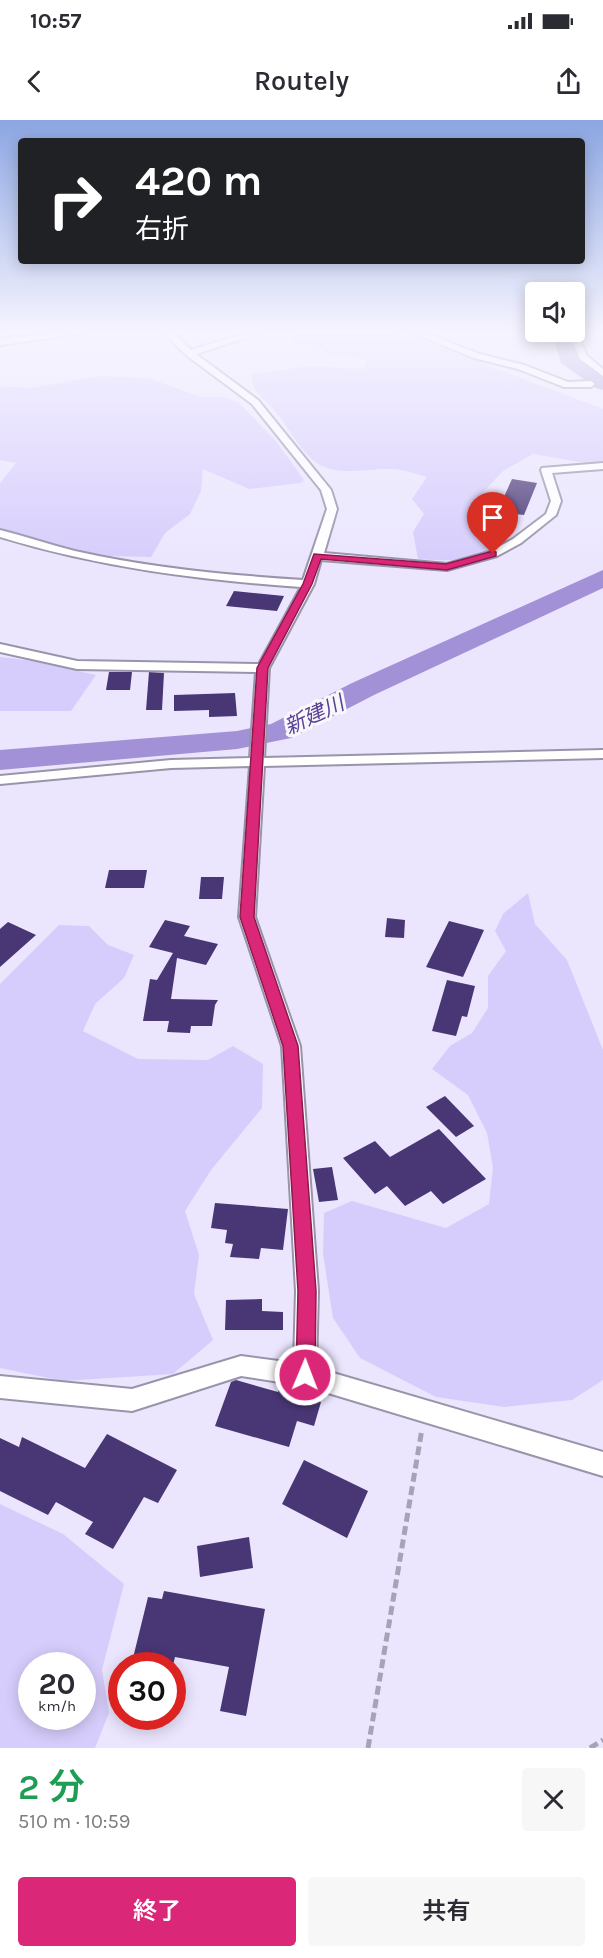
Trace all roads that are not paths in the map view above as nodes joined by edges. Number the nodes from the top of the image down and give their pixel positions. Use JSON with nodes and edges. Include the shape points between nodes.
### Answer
{"nodes":[{"id":1,"x":261,"y":409,"type":"edge"},
{"id":2,"x":603,"y":466,"type":"edge"},
{"id":3,"x":0,"y":532,"type":"edge"},
{"id":4,"x":317,"y":556,"type":"junction"},
{"id":5,"x":308,"y":584,"type":"junction"},
{"id":6,"x":0,"y":648,"type":"edge"},
{"id":7,"x":263,"y":668,"type":"junction"},
{"id":8,"x":603,"y":754,"type":"edge"},
{"id":9,"x":256,"y":758,"type":"junction"},
{"id":10,"x":0,"y":780,"type":"edge"},
{"id":11,"x":305,"y":1375,"type":"junction"},
{"id":12,"x":0,"y":1387,"type":"edge"},
{"id":13,"x":603,"y":1464,"type":"edge"}],
"edges":[{"from":1,"to":4,"type":"street","via":[[326,490],[332,509]]},
{"from":2,"to":4,"type":"street","via":[[546,470],[555,501],[550,516],[493,554],[447,567]]},
{"from":3,"to":5,"type":"street","via":[[42,546],[148,568]]},
{"from":4,"to":5,"type":"street"},
{"from":5,"to":7,"type":"street"},
{"from":6,"to":7,"type":"street","via":[[76,665]]},
{"from":7,"to":9,"type":"street"},
{"from":8,"to":9,"type":"street"},
{"from":9,"to":10,"type":"street"},
{"from":9,"to":11,"type":"street","via":[[247,917],[291,1046],[307,1291]]},
{"from":11,"to":12,"type":"street","via":[[241,1366],[132,1400]]},
{"from":11,"to":13,"type":"street"}]}
